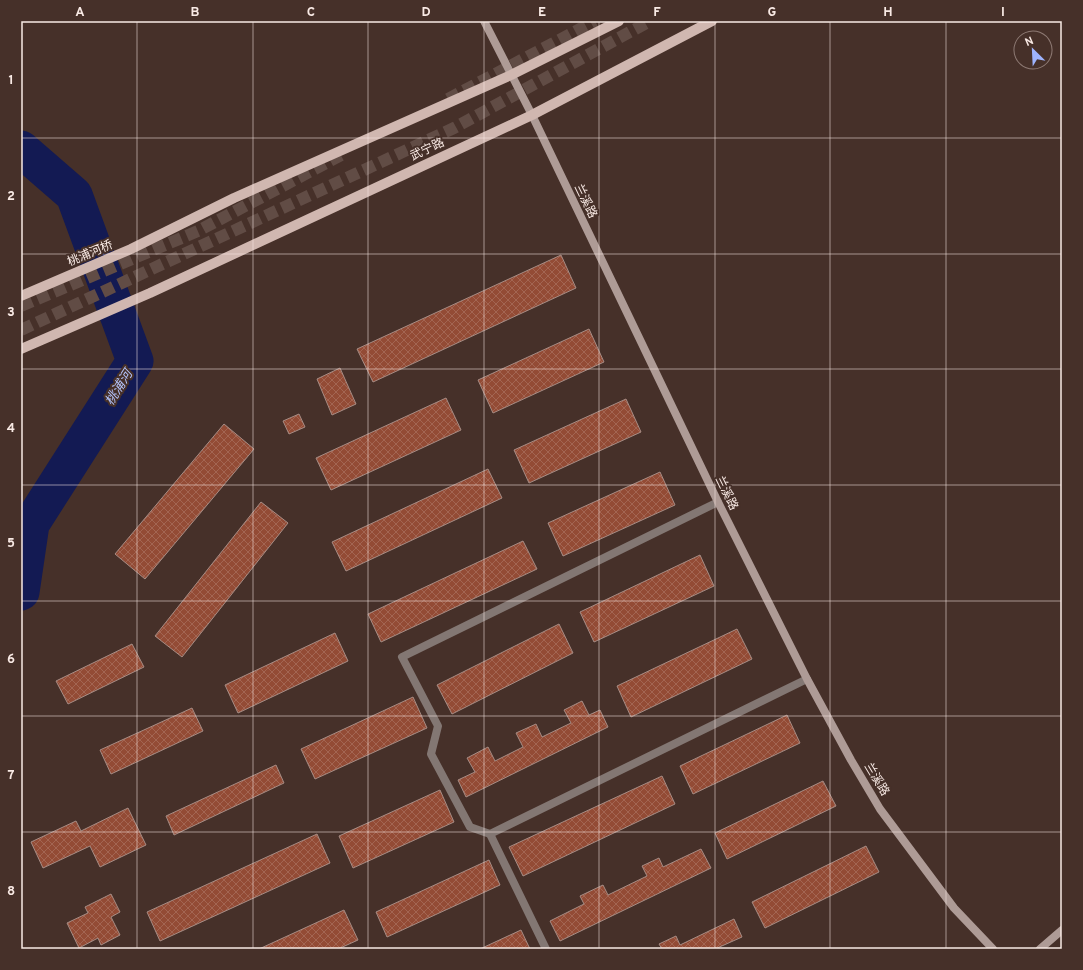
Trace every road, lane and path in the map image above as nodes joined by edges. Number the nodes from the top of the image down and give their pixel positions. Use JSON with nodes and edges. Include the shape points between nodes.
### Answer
{"nodes":[{"id":1,"x":484,"y":21,"type":"edge"},
{"id":2,"x":619,"y":21,"type":"edge"},
{"id":3,"x":712,"y":21,"type":"edge"},
{"id":4,"x":511,"y":75,"type":"junction"},
{"id":5,"x":532,"y":115,"type":"junction"},
{"id":6,"x":21,"y":296,"type":"edge"},
{"id":7,"x":21,"y":349,"type":"edge"},
{"id":8,"x":718,"y":502,"type":"junction"},
{"id":9,"x":807,"y":679,"type":"junction"},
{"id":10,"x":490,"y":834,"type":"junction"},
{"id":11,"x":1062,"y":930,"type":"edge"},
{"id":12,"x":546,"y":949,"type":"edge"},
{"id":13,"x":993,"y":949,"type":"edge"},
{"id":14,"x":1040,"y":949,"type":"edge"}],
"edges":[{"from":1,"to":4,"type":"street","name":"兰溪路"},
{"from":2,"to":4,"type":"main road"},
{"from":3,"to":5,"type":"main road","name":"武宁路"},
{"from":4,"to":5,"type":"street","name":"兰溪路"},
{"from":4,"to":6,"type":"main road","name":"桃浦河桥","via":[[234,198],[131,249]]},
{"from":5,"to":7,"type":"main road","name":"武宁路","via":[[150,293]]},
{"from":5,"to":8,"type":"street","name":"兰溪路"},
{"from":8,"to":9,"type":"street","name":"兰溪路"},
{"from":8,"to":10,"type":"lane","via":[[402,657],[438,726],[431,754],[470,827]]},
{"from":9,"to":10,"type":"lane"},
{"from":9,"to":13,"type":"street","name":"兰溪路","via":[[880,809],[954,908]]},
{"from":10,"to":12,"type":"lane"},
{"from":11,"to":14,"type":"street"}]}
